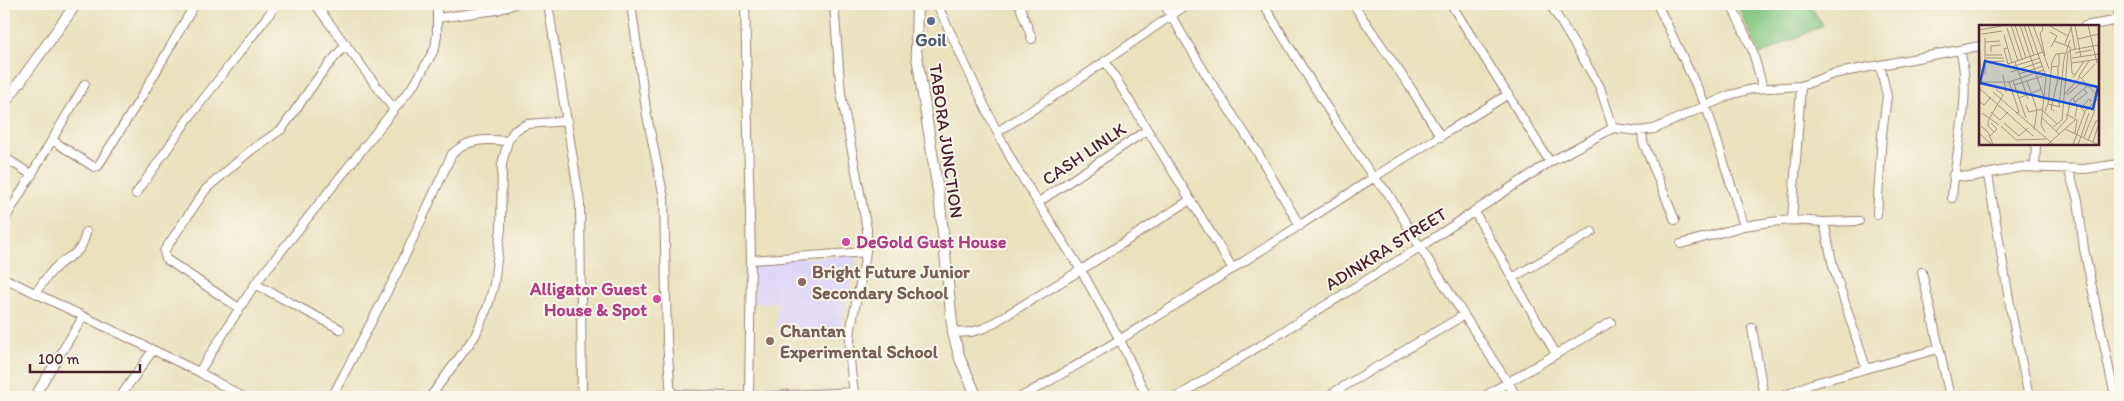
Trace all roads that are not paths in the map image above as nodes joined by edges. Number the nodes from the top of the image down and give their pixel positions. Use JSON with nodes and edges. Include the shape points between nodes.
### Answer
{"nodes":[{"id":1,"x":76,"y":4,"type":"edge"},
{"id":2,"x":195,"y":4,"type":"edge"},
{"id":3,"x":277,"y":4,"type":"edge"},
{"id":4,"x":316,"y":4,"type":"edge"},
{"id":5,"x":437,"y":4,"type":"edge"},
{"id":6,"x":515,"y":4,"type":"edge"},
{"id":7,"x":548,"y":4,"type":"edge"},
{"id":8,"x":631,"y":4,"type":"edge"},
{"id":9,"x":744,"y":4,"type":"edge"},
{"id":10,"x":834,"y":4,"type":"edge"},
{"id":11,"x":917,"y":4,"type":"edge"},
{"id":12,"x":937,"y":4,"type":"edge"},
{"id":13,"x":1019,"y":4,"type":"edge"},
{"id":14,"x":1164,"y":4,"type":"edge"},
{"id":15,"x":1188,"y":4,"type":"edge"},
{"id":16,"x":1263,"y":4,"type":"edge"},
{"id":17,"x":1353,"y":4,"type":"edge"},
{"id":18,"x":1451,"y":4,"type":"edge"},
{"id":19,"x":1550,"y":4,"type":"edge"},
{"id":20,"x":1657,"y":4,"type":"edge"},
{"id":21,"x":1731,"y":4,"type":"edge"},
{"id":22,"x":2118,"y":4,"type":"edge"},
{"id":23,"x":1171,"y":15,"type":"junction"},
{"id":24,"x":436,"y":18,"type":"junction"},
{"id":25,"x":2119,"y":20,"type":"edge"},
{"id":26,"x":2091,"y":25,"type":"edge"},
{"id":27,"x":2120,"y":35,"type":"edge"},
{"id":28,"x":1032,"y":39,"type":"dead end"},
{"id":29,"x":346,"y":44,"type":"junction"},
{"id":30,"x":1979,"y":46,"type":"edge"},
{"id":31,"x":1960,"y":50,"type":"junction"},
{"id":32,"x":1105,"y":61,"type":"junction"},
{"id":33,"x":1880,"y":65,"type":"junction"},
{"id":34,"x":85,"y":84,"type":"dead end"},
{"id":35,"x":1800,"y":86,"type":"junction"},
{"id":36,"x":1763,"y":88,"type":"junction"},
{"id":37,"x":1508,"y":94,"type":"junction"},
{"id":38,"x":4,"y":104,"type":"edge"},
{"id":39,"x":1706,"y":106,"type":"junction"},
{"id":40,"x":393,"y":108,"type":"junction"},
{"id":41,"x":568,"y":121,"type":"junction"},
{"id":42,"x":1613,"y":128,"type":"junction"},
{"id":43,"x":1147,"y":130,"type":"junction"},
{"id":44,"x":1640,"y":131,"type":"junction"},
{"id":45,"x":997,"y":132,"type":"junction"},
{"id":46,"x":1441,"y":136,"type":"junction"},
{"id":47,"x":52,"y":140,"type":"junction"},
{"id":48,"x":508,"y":141,"type":"junction"},
{"id":49,"x":2036,"y":145,"type":"edge"},
{"id":50,"x":4,"y":157,"type":"edge"},
{"id":51,"x":1550,"y":162,"type":"junction"},
{"id":52,"x":2120,"y":164,"type":"edge"},
{"id":53,"x":2035,"y":166,"type":"junction"},
{"id":54,"x":2068,"y":169,"type":"junction"},
{"id":55,"x":1954,"y":174,"type":"junction"},
{"id":56,"x":1988,"y":174,"type":"junction"},
{"id":57,"x":32,"y":175,"type":"junction"},
{"id":58,"x":1374,"y":177,"type":"junction"},
{"id":59,"x":136,"y":194,"type":"dead end"},
{"id":60,"x":1952,"y":198,"type":"dead end"},
{"id":61,"x":1190,"y":200,"type":"junction"},
{"id":62,"x":1037,"y":203,"type":"junction"},
{"id":63,"x":1474,"y":211,"type":"junction"},
{"id":64,"x":1877,"y":214,"type":"dead end"},
{"id":65,"x":1675,"y":220,"type":"dead end"},
{"id":66,"x":1792,"y":220,"type":"junction"},
{"id":67,"x":4,"y":221,"type":"edge"},
{"id":68,"x":1859,"y":221,"type":"dead end"},
{"id":69,"x":1824,"y":222,"type":"junction"},
{"id":70,"x":1300,"y":226,"type":"junction"},
{"id":71,"x":1744,"y":226,"type":"junction"},
{"id":72,"x":86,"y":232,"type":"dead end"},
{"id":73,"x":1592,"y":232,"type":"dead end"},
{"id":74,"x":1681,"y":244,"type":"dead end"},
{"id":75,"x":1420,"y":247,"type":"junction"},
{"id":76,"x":866,"y":252,"type":"junction"},
{"id":77,"x":751,"y":260,"type":"junction"},
{"id":78,"x":1233,"y":269,"type":"junction"},
{"id":79,"x":1081,"y":270,"type":"junction"},
{"id":80,"x":1922,"y":272,"type":"dead end"},
{"id":81,"x":4,"y":278,"type":"edge"},
{"id":82,"x":1512,"y":278,"type":"junction"},
{"id":83,"x":255,"y":284,"type":"junction"},
{"id":84,"x":35,"y":293,"type":"junction"},
{"id":85,"x":239,"y":308,"type":"junction"},
{"id":86,"x":1464,"y":315,"type":"junction"},
{"id":87,"x":83,"y":317,"type":"junction"},
{"id":88,"x":1611,"y":322,"type":"dead end"},
{"id":89,"x":1752,"y":328,"type":"dead end"},
{"id":90,"x":340,"y":329,"type":"dead end"},
{"id":91,"x":953,"y":333,"type":"junction"},
{"id":92,"x":1120,"y":340,"type":"junction"},
{"id":93,"x":1938,"y":349,"type":"junction"},
{"id":94,"x":153,"y":350,"type":"junction"},
{"id":95,"x":1556,"y":354,"type":"junction"},
{"id":96,"x":1866,"y":368,"type":"junction"},
{"id":97,"x":199,"y":372,"type":"junction"},
{"id":98,"x":1507,"y":383,"type":"junction"},
{"id":99,"x":854,"y":395,"type":"edge"},
{"id":100,"x":671,"y":396,"type":"edge"},
{"id":101,"x":34,"y":397,"type":"edge"},
{"id":102,"x":120,"y":397,"type":"edge"},
{"id":103,"x":243,"y":397,"type":"edge"},
{"id":104,"x":332,"y":397,"type":"edge"},
{"id":105,"x":430,"y":397,"type":"edge"},
{"id":106,"x":582,"y":397,"type":"edge"},
{"id":107,"x":647,"y":397,"type":"edge"},
{"id":108,"x":749,"y":397,"type":"edge"},
{"id":109,"x":782,"y":397,"type":"edge"},
{"id":110,"x":977,"y":397,"type":"edge"},
{"id":111,"x":1022,"y":397,"type":"edge"},
{"id":112,"x":1147,"y":397,"type":"edge"},
{"id":113,"x":1177,"y":397,"type":"edge"},
{"id":114,"x":1326,"y":397,"type":"edge"},
{"id":115,"x":1483,"y":397,"type":"edge"},
{"id":116,"x":1517,"y":397,"type":"edge"},
{"id":117,"x":1764,"y":397,"type":"edge"},
{"id":118,"x":1781,"y":397,"type":"edge"},
{"id":119,"x":1950,"y":397,"type":"edge"},
{"id":120,"x":2028,"y":397,"type":"edge"},
{"id":121,"x":2115,"y":397,"type":"edge"}],
"edges":[{"from":1,"to":38,"type":"street"},
{"from":2,"to":47,"type":"street","via":[[98,166],[94,167]]},
{"from":3,"to":59,"type":"street","via":[[188,119]]},
{"from":4,"to":29,"type":"street"},
{"from":5,"to":24,"type":"street"},
{"from":6,"to":24,"type":"street","via":[[497,10]]},
{"from":7,"to":41,"type":"street"},
{"from":8,"to":100,"type":"street","via":[[647,116],[664,198]]},
{"from":9,"to":77,"type":"street"},
{"from":10,"to":76,"type":"street","via":[[841,94],[867,230]]},
{"from":11,"to":91,"type":"street","name":"TABORA JUNCTION","via":[[916,50],[940,204]]},
{"from":12,"to":45,"type":"street"},
{"from":13,"to":28,"type":"street"},
{"from":14,"to":23,"type":"street"},
{"from":15,"to":23,"type":"street"},
{"from":16,"to":58,"type":"street"},
{"from":17,"to":46,"type":"street"},
{"from":18,"to":37,"type":"street"},
{"from":19,"to":42,"type":"street","via":[[1600,87]]},
{"from":20,"to":39,"type":"street"},
{"from":21,"to":36,"type":"street","via":[[1752,50]]},
{"from":22,"to":25,"type":"street"},
{"from":23,"to":32,"type":"street"},
{"from":23,"to":70,"type":"street"},
{"from":24,"to":40,"type":"street","via":[[435,48],[416,82]]},
{"from":25,"to":26,"type":"street"},
{"from":25,"to":27,"type":"street"},
{"from":29,"to":40,"type":"street"},
{"from":29,"to":85,"type":"street","via":[[282,130],[250,151],[206,189],[164,251],[166,259]]},
{"from":30,"to":31,"type":"street"},
{"from":31,"to":33,"type":"street"},
{"from":31,"to":55,"type":"street","via":[[1966,88]]},
{"from":32,"to":43,"type":"street"},
{"from":32,"to":45,"type":"street"},
{"from":33,"to":35,"type":"street","via":[[1833,74]]},
{"from":33,"to":64,"type":"street","via":[[1887,96]]},
{"from":34,"to":47,"type":"street"},
{"from":35,"to":36,"type":"street"},
{"from":35,"to":66,"type":"street"},
{"from":36,"to":39,"type":"street","via":[[1730,95]]},
{"from":37,"to":46,"type":"street"},
{"from":37,"to":51,"type":"street"},
{"from":39,"to":44,"type":"street","via":[[1654,129]]},
{"from":39,"to":71,"type":"street"},
{"from":40,"to":83,"type":"street"},
{"from":41,"to":48,"type":"street","via":[[527,124],[518,127]]},
{"from":41,"to":106,"type":"street","via":[[580,203]]},
{"from":42,"to":44,"type":"street"},
{"from":42,"to":51,"type":"street","name":"ADINKRA STREET"},
{"from":43,"to":61,"type":"street"},
{"from":43,"to":62,"type":"street","name":"CASH LINLK"},
{"from":44,"to":65,"type":"street"},
{"from":45,"to":62,"type":"street"},
{"from":46,"to":58,"type":"street"},
{"from":47,"to":57,"type":"street"},
{"from":48,"to":104,"type":"street","via":[[484,139],[469,142],[452,154],[387,293]]},
{"from":48,"to":105,"type":"street","via":[[502,164],[501,228],[488,306],[475,336]]},
{"from":49,"to":53,"type":"street"},
{"from":50,"to":57,"type":"street"},
{"from":51,"to":63,"type":"street","name":"ADINKRA STREET"},
{"from":52,"to":54,"type":"street"},
{"from":53,"to":54,"type":"street"},
{"from":53,"to":56,"type":"street"},
{"from":54,"to":121,"type":"street","via":[[2078,200],[2084,249]]},
{"from":55,"to":56,"type":"street","via":[[1970,177]]},
{"from":55,"to":60,"type":"street"},
{"from":56,"to":120,"type":"street"},
{"from":57,"to":67,"type":"street"},
{"from":58,"to":70,"type":"street"},
{"from":58,"to":75,"type":"street","via":[[1388,193]]},
{"from":61,"to":78,"type":"street"},
{"from":61,"to":79,"type":"street"},
{"from":62,"to":79,"type":"street"},
{"from":63,"to":75,"type":"street","name":"ADINKRA STREET"},
{"from":63,"to":82,"type":"street"},
{"from":66,"to":69,"type":"street"},
{"from":66,"to":71,"type":"street"},
{"from":68,"to":69,"type":"street"},
{"from":69,"to":96,"type":"street","via":[[1839,287]]},
{"from":70,"to":78,"type":"street"},
{"from":71,"to":74,"type":"street"},
{"from":72,"to":84,"type":"street","via":[[84,246],[56,266]]},
{"from":73,"to":82,"type":"street"},
{"from":75,"to":86,"type":"street"},
{"from":75,"to":113,"type":"street","name":"ADINKRA STREET"},
{"from":76,"to":77,"type":"street"},
{"from":76,"to":99,"type":"street","via":[[851,330]]},
{"from":77,"to":108,"type":"street"},
{"from":78,"to":92,"type":"street"},
{"from":79,"to":91,"type":"street","via":[[985,328]]},
{"from":79,"to":92,"type":"street"},
{"from":80,"to":93,"type":"street"},
{"from":81,"to":84,"type":"street"},
{"from":82,"to":95,"type":"street"},
{"from":83,"to":85,"type":"street"},
{"from":83,"to":90,"type":"street"},
{"from":84,"to":87,"type":"street"},
{"from":85,"to":97,"type":"street"},
{"from":86,"to":98,"type":"street"},
{"from":86,"to":114,"type":"street"},
{"from":87,"to":94,"type":"street"},
{"from":87,"to":101,"type":"street"},
{"from":88,"to":95,"type":"street"},
{"from":89,"to":117,"type":"street"},
{"from":91,"to":110,"type":"street","name":"TABORA JUNCTION","via":[[960,360]]},
{"from":92,"to":111,"type":"street"},
{"from":92,"to":112,"type":"street"},
{"from":93,"to":96,"type":"street"},
{"from":93,"to":119,"type":"street"},
{"from":94,"to":97,"type":"street"},
{"from":94,"to":102,"type":"street"},
{"from":95,"to":98,"type":"street"},
{"from":96,"to":118,"type":"street","via":[[1811,384]]},
{"from":97,"to":103,"type":"street"},
{"from":98,"to":115,"type":"street"},
{"from":98,"to":116,"type":"street"},
{"from":99,"to":109,"type":"street"},
{"from":100,"to":107,"type":"street"},
{"from":100,"to":108,"type":"street"},
{"from":108,"to":109,"type":"street"}]}
